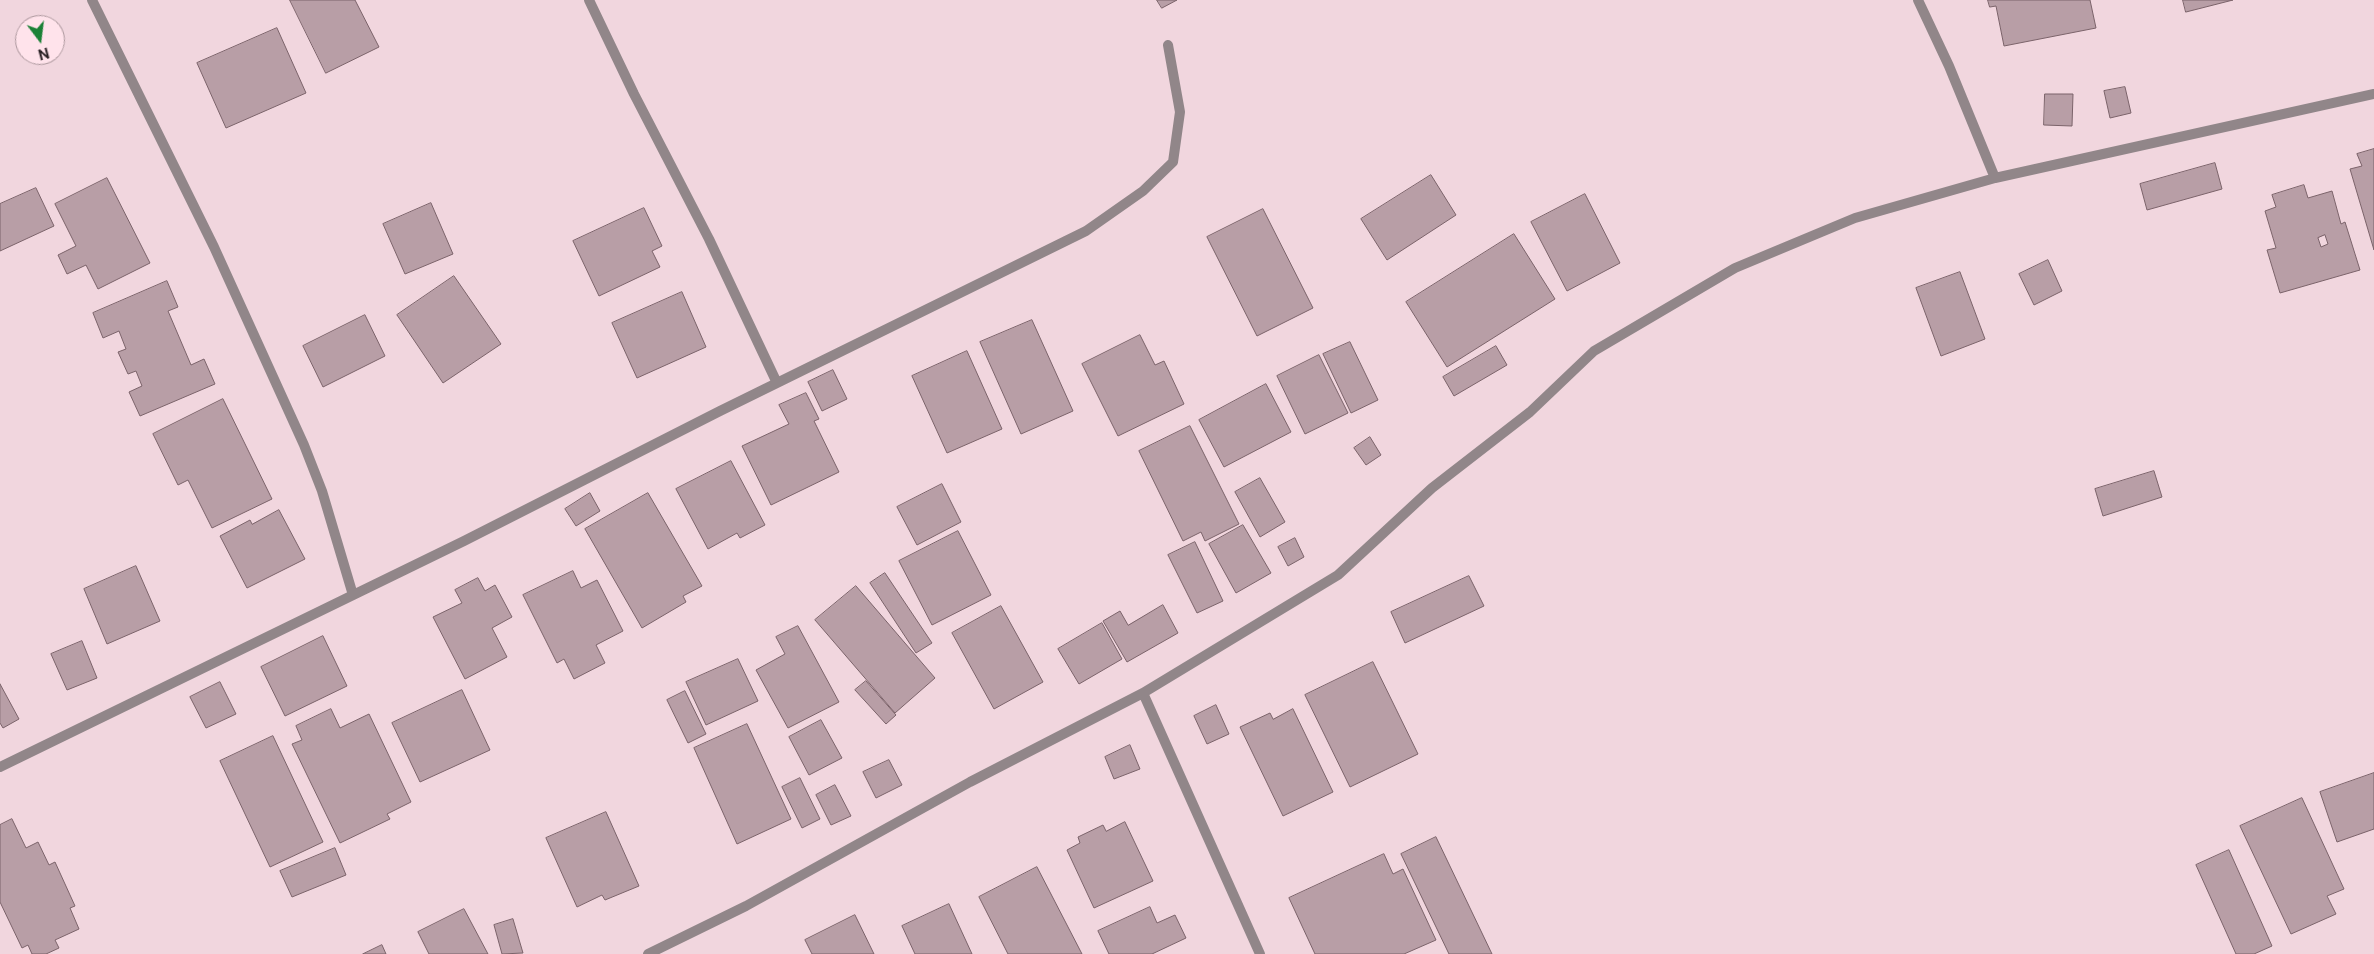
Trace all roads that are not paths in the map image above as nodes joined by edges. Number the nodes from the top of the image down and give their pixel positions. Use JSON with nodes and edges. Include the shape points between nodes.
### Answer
{"nodes":[{"id":1,"x":92,"y":0,"type":"edge"},
{"id":2,"x":589,"y":0,"type":"edge"},
{"id":3,"x":1918,"y":0,"type":"edge"},
{"id":4,"x":1168,"y":45,"type":"dead end"},
{"id":5,"x":2374,"y":94,"type":"edge"},
{"id":6,"x":1995,"y":178,"type":"junction"},
{"id":7,"x":777,"y":383,"type":"junction"},
{"id":8,"x":353,"y":595,"type":"junction"},
{"id":9,"x":1143,"y":693,"type":"junction"},
{"id":10,"x":0,"y":767,"type":"edge"},
{"id":11,"x":648,"y":954,"type":"edge"},
{"id":12,"x":1260,"y":954,"type":"edge"}],
"edges":[{"from":1,"to":8,"type":"street","via":[[214,248],[304,445],[322,491]]},
{"from":2,"to":7,"type":"street"},
{"from":3,"to":6,"type":"street"},
{"from":4,"to":7,"type":"street","via":[[1180,112],[1173,162],[1143,192],[1086,231]]},
{"from":5,"to":6,"type":"street"},
{"from":6,"to":9,"type":"street","via":[[1855,218],[1735,268],[1594,351],[1530,412],[1432,488],[1338,575]]},
{"from":7,"to":8,"type":"street"},
{"from":8,"to":10,"type":"street"},
{"from":9,"to":11,"type":"street","via":[[970,782],[746,906]]},
{"from":9,"to":12,"type":"street"}]}
